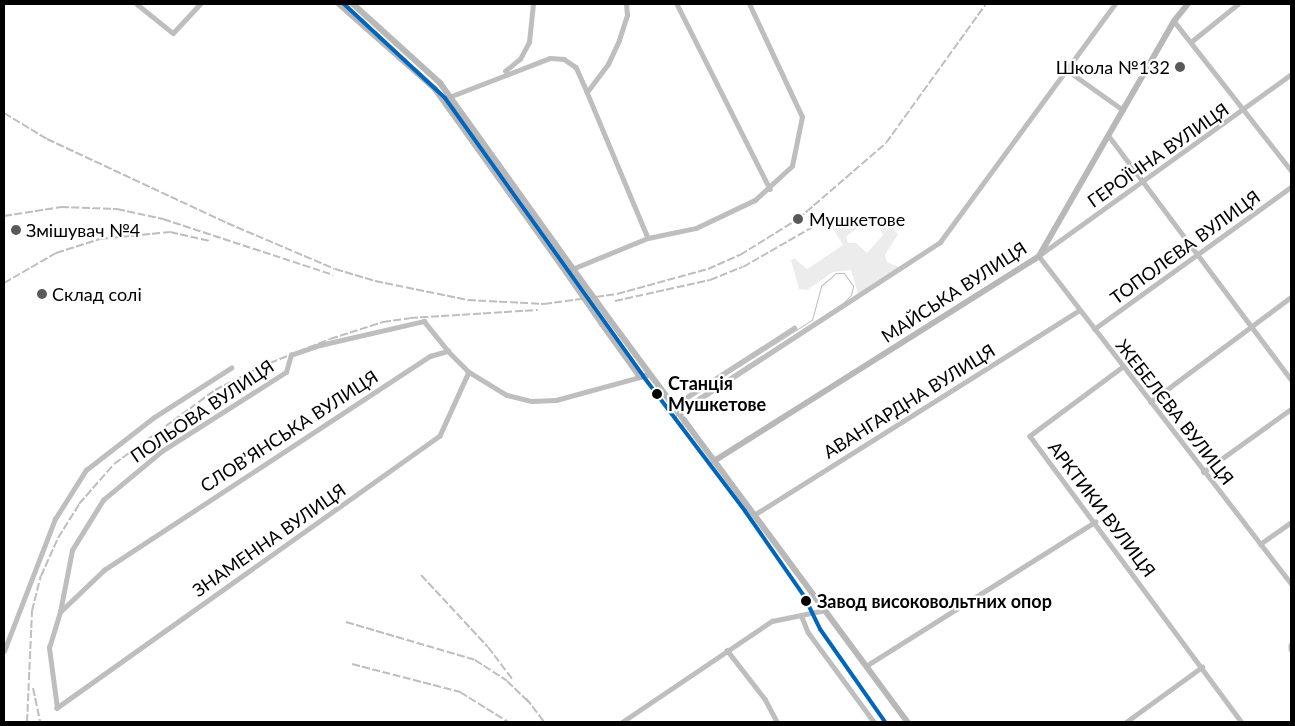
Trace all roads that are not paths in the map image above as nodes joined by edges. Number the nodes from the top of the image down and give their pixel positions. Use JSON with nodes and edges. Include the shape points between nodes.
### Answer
{"nodes":[{"id":1,"x":137,"y":4,"type":"edge"},
{"id":2,"x":200,"y":4,"type":"edge"},
{"id":3,"x":340,"y":4,"type":"edge"},
{"id":4,"x":353,"y":4,"type":"edge"},
{"id":5,"x":533,"y":4,"type":"edge"},
{"id":6,"x":626,"y":4,"type":"edge"},
{"id":7,"x":678,"y":4,"type":"edge"},
{"id":8,"x":749,"y":4,"type":"edge"},
{"id":9,"x":1115,"y":4,"type":"edge"},
{"id":10,"x":1188,"y":4,"type":"edge"},
{"id":11,"x":1238,"y":4,"type":"edge"},
{"id":12,"x":1174,"y":22,"type":"junction"},
{"id":13,"x":1192,"y":41,"type":"junction"},
{"id":14,"x":1067,"y":70,"type":"junction"},
{"id":15,"x":502,"y":74,"type":"junction"},
{"id":16,"x":1291,"y":75,"type":"edge"},
{"id":17,"x":587,"y":92,"type":"junction"},
{"id":18,"x":451,"y":96,"type":"junction"},
{"id":19,"x":443,"y":100,"type":"junction"},
{"id":20,"x":1123,"y":110,"type":"junction"},
{"id":21,"x":1245,"y":110,"type":"junction"},
{"id":22,"x":1109,"y":136,"type":"junction"},
{"id":23,"x":1291,"y":170,"type":"edge"},
{"id":24,"x":1142,"y":182,"type":"junction"},
{"id":25,"x":1291,"y":187,"type":"edge"},
{"id":26,"x":770,"y":189,"type":"junction"},
{"id":27,"x":648,"y":238,"type":"junction"},
{"id":28,"x":1197,"y":255,"type":"junction"},
{"id":29,"x":1039,"y":256,"type":"junction"},
{"id":30,"x":573,"y":269,"type":"junction"},
{"id":31,"x":566,"y":272,"type":"junction"},
{"id":32,"x":1291,"y":297,"type":"edge"},
{"id":33,"x":1079,"y":310,"type":"junction"},
{"id":34,"x":1251,"y":326,"type":"junction"},
{"id":35,"x":794,"y":328,"type":"dead end"},
{"id":36,"x":1094,"y":329,"type":"junction"},
{"id":37,"x":448,"y":351,"type":"junction"},
{"id":38,"x":1123,"y":367,"type":"junction"},
{"id":39,"x":231,"y":368,"type":"dead end"},
{"id":40,"x":470,"y":372,"type":"junction"},
{"id":41,"x":649,"y":375,"type":"junction"},
{"id":42,"x":640,"y":377,"type":"junction"},
{"id":43,"x":1291,"y":379,"type":"edge"},
{"id":44,"x":1150,"y":402,"type":"junction"},
{"id":45,"x":673,"y":406,"type":"junction"},
{"id":46,"x":1291,"y":409,"type":"edge"},
{"id":47,"x":678,"y":413,"type":"junction"},
{"id":48,"x":714,"y":461,"type":"junction"},
{"id":49,"x":1204,"y":472,"type":"junction"},
{"id":50,"x":754,"y":516,"type":"junction"},
{"id":51,"x":1095,"y":522,"type":"junction"},
{"id":52,"x":1291,"y":522,"type":"edge"},
{"id":53,"x":1260,"y":544,"type":"junction"},
{"id":54,"x":1291,"y":583,"type":"edge"},
{"id":55,"x":825,"y":610,"type":"junction"},
{"id":56,"x":60,"y":612,"type":"junction"},
{"id":57,"x":802,"y":617,"type":"junction"},
{"id":58,"x":727,"y":650,"type":"junction"},
{"id":59,"x":4,"y":651,"type":"edge"},
{"id":60,"x":866,"y":666,"type":"junction"},
{"id":61,"x":1202,"y":667,"type":"junction"},
{"id":62,"x":57,"y":708,"type":"joint"},
{"id":63,"x":622,"y":722,"type":"edge"},
{"id":64,"x":777,"y":722,"type":"edge"},
{"id":65,"x":874,"y":722,"type":"edge"},
{"id":66,"x":907,"y":722,"type":"edge"},
{"id":67,"x":1126,"y":722,"type":"edge"},
{"id":68,"x":1242,"y":722,"type":"edge"}],
"edges":[{"from":1,"to":2,"type":"street","via":[[173,33]]},
{"from":3,"to":19,"type":"main road","via":[[413,68]]},
{"from":4,"to":18,"type":"main road"},
{"from":5,"to":15,"type":"street","via":[[529,42],[520,59]]},
{"from":6,"to":17,"type":"street","via":[[627,15],[619,40],[608,64]]},
{"from":7,"to":26,"type":"street"},
{"from":8,"to":26,"type":"street","via":[[802,117],[792,166]]},
{"from":9,"to":14,"type":"street"},
{"from":10,"to":12,"type":"main road","name":"МАЙСЬКА ВУЛИЦЯ"},
{"from":11,"to":13,"type":"street"},
{"from":12,"to":13,"type":"street"},
{"from":12,"to":20,"type":"main road","name":"МАЙСЬКА ВУЛИЦЯ"},
{"from":13,"to":21,"type":"street"},
{"from":14,"to":20,"type":"street"},
{"from":14,"to":47,"type":"street","via":[[940,242]]},
{"from":15,"to":17,"type":"street","via":[[550,58],[564,59],[576,67]]},
{"from":15,"to":18,"type":"street"},
{"from":16,"to":21,"type":"street","name":"ГЕРОЇЧНА ВУЛИЦЯ"},
{"from":17,"to":27,"type":"street"},
{"from":18,"to":19,"type":"street"},
{"from":18,"to":30,"type":"main road"},
{"from":19,"to":31,"type":"main road"},
{"from":20,"to":22,"type":"main road","name":"МАЙСЬКА ВУЛИЦЯ"},
{"from":21,"to":23,"type":"street"},
{"from":21,"to":24,"type":"street","name":"ГЕРОЇЧНА ВУЛИЦЯ"},
{"from":22,"to":24,"type":"street"},
{"from":22,"to":29,"type":"main road","name":"МАЙСЬКА ВУЛИЦЯ"},
{"from":24,"to":28,"type":"street"},
{"from":24,"to":29,"type":"street","name":"ГЕРОЇЧНА ВУЛИЦЯ"},
{"from":25,"to":28,"type":"street","name":"ТОПОЛЄВА ВУЛИЦЯ"},
{"from":26,"to":27,"type":"street","via":[[696,228]]},
{"from":27,"to":30,"type":"street"},
{"from":28,"to":34,"type":"street"},
{"from":28,"to":36,"type":"street","name":"ТОПОЛЄВА ВУЛИЦЯ"},
{"from":29,"to":33,"type":"street","name":"ЖЕБЕЛЄВА ВУЛИЦЯ"},
{"from":29,"to":48,"type":"main road","name":"МАЙСЬКА ВУЛИЦЯ"},
{"from":30,"to":31,"type":"street"},
{"from":30,"to":41,"type":"main road","bridge":true},
{"from":31,"to":42,"type":"main road","bridge":true},
{"from":32,"to":34,"type":"street"},
{"from":33,"to":36,"type":"street","name":"ЖЕБЕЛЄВА ВУЛИЦЯ"},
{"from":33,"to":50,"type":"street","name":"АВАНГАРДНА ВУЛИЦЯ"},
{"from":34,"to":43,"type":"street"},
{"from":34,"to":44,"type":"street"},
{"from":35,"to":45,"type":"street"},
{"from":36,"to":38,"type":"street","name":"ЖЕБЕЛЄВА ВУЛИЦЯ"},
{"from":37,"to":40,"type":"street"},
{"from":37,"to":56,"type":"street","name":"СЛОВ’ЯНСЬКА ВУЛИЦЯ","via":[[430,356],[320,425],[104,570]]},
{"from":37,"to":56,"type":"street","name":"ПОЛЬОВА ВУЛИЦЯ","via":[[424,321],[320,344],[292,355],[286,372],[162,451],[103,500],[72,550]]},
{"from":38,"to":44,"type":"street","name":"ЖЕБЕЛЄВА ВУЛИЦЯ"},
{"from":38,"to":51,"type":"street","name":"АРКТИКИ ВУЛИЦЯ","via":[[1030,436]]},
{"from":39,"to":59,"type":"street","via":[[153,418],[86,470],[55,519]]},
{"from":40,"to":42,"type":"street","via":[[507,395],[531,401],[556,400]]},
{"from":40,"to":62,"type":"street","name":"ЗНАМЕННА ВУЛИЦЯ","via":[[440,436]]},
{"from":41,"to":42,"type":"main road"},
{"from":41,"to":45,"type":"main road"},
{"from":44,"to":49,"type":"street","name":"ЖЕБЕЛЄВА ВУЛИЦЯ"},
{"from":45,"to":47,"type":"main road"},
{"from":46,"to":49,"type":"street"},
{"from":47,"to":48,"type":"main road"},
{"from":48,"to":50,"type":"main road"},
{"from":49,"to":53,"type":"street","name":"ЖЕБЕЛЄВА ВУЛИЦЯ"},
{"from":50,"to":55,"type":"main road"},
{"from":51,"to":60,"type":"street"},
{"from":51,"to":61,"type":"street","name":"АРКТИКИ ВУЛИЦЯ"},
{"from":52,"to":53,"type":"street"},
{"from":53,"to":54,"type":"street","name":"ЖЕБЕЛЄВА ВУЛИЦЯ"},
{"from":55,"to":57,"type":"street"},
{"from":55,"to":60,"type":"main road"},
{"from":56,"to":62,"type":"street","name":"СЛОВ’ЯНСЬКА ВУЛИЦЯ","via":[[49,648]]},
{"from":57,"to":58,"type":"street","via":[[772,621]]},
{"from":57,"to":65,"type":"street","via":[[808,632]]},
{"from":58,"to":63,"type":"street"},
{"from":58,"to":64,"type":"street","via":[[765,699]]},
{"from":60,"to":66,"type":"main road"},
{"from":61,"to":67,"type":"street"},
{"from":61,"to":68,"type":"street","name":"АРКТИКИ ВУЛИЦЯ"}]}
